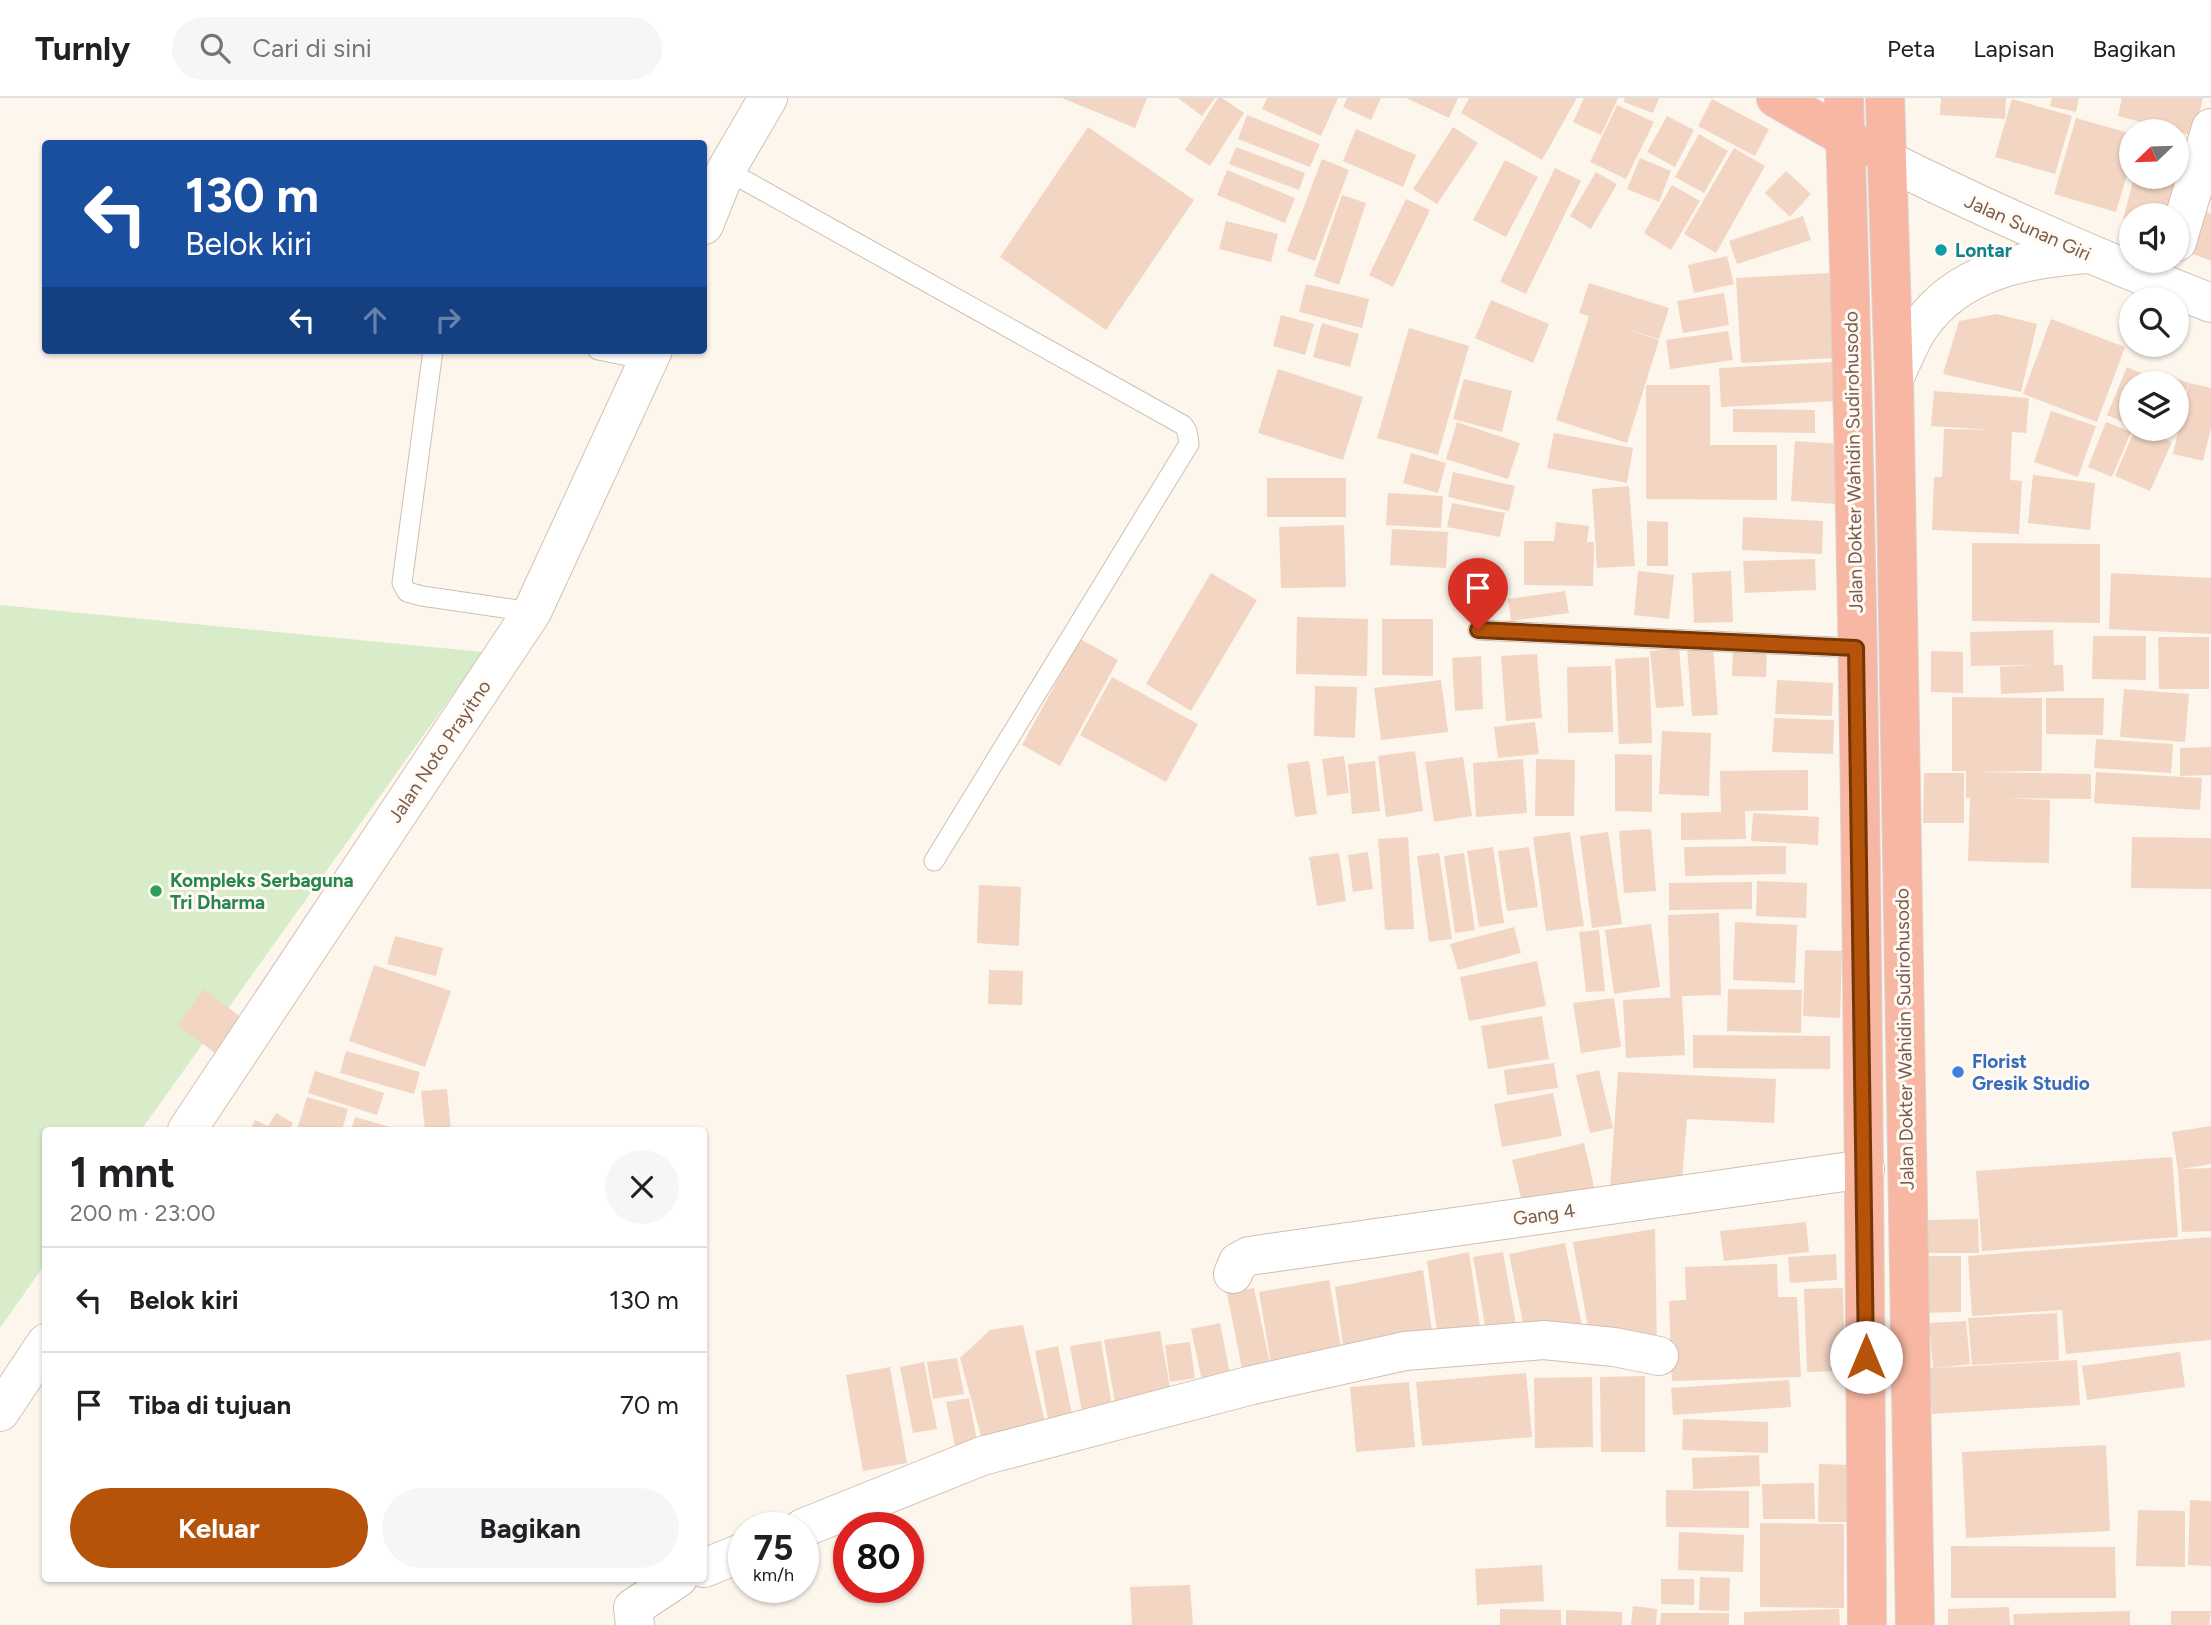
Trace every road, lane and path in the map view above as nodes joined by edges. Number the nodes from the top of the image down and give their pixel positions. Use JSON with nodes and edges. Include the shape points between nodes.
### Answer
{"nodes":[{"id":1,"x":768,"y":98,"type":"edge"},
{"id":2,"x":1776,"y":98,"type":"edge"},
{"id":3,"x":1844,"y":98,"type":"edge"},
{"id":4,"x":1885,"y":98,"type":"edge"},
{"id":5,"x":2211,"y":128,"type":"edge"},
{"id":6,"x":1845,"y":138,"type":"junction"},
{"id":7,"x":1887,"y":160,"type":"junction"},
{"id":8,"x":726,"y":170,"type":"junction"},
{"id":9,"x":2189,"y":203,"type":"edge"},
{"id":10,"x":707,"y":218,"type":"edge"},
{"id":11,"x":2088,"y":254,"type":"junction"},
{"id":12,"x":2119,"y":261,"type":"edge"},
{"id":13,"x":2168,"y":273,"type":"edge"},
{"id":14,"x":2211,"y":303,"type":"edge"},
{"id":15,"x":432,"y":354,"type":"edge"},
{"id":16,"x":651,"y":355,"type":"edge"},
{"id":17,"x":1894,"y":378,"type":"junction"},
{"id":18,"x":532,"y":612,"type":"junction"},
{"id":19,"x":1478,"y":630,"type":"dead end"},
{"id":20,"x":1856,"y":648,"type":"junction"},
{"id":21,"x":934,"y":861,"type":"dead end"},
{"id":22,"x":189,"y":1127,"type":"edge"},
{"id":23,"x":1865,"y":1169,"type":"junction"},
{"id":24,"x":1233,"y":1274,"type":"dead end"},
{"id":25,"x":42,"y":1349,"type":"edge"},
{"id":26,"x":1660,"y":1356,"type":"dead end"},
{"id":27,"x":0,"y":1412,"type":"edge"},
{"id":28,"x":819,"y":1522,"type":"edge"},
{"id":29,"x":728,"y":1558,"type":"edge"},
{"id":30,"x":707,"y":1567,"type":"edge"},
{"id":31,"x":672,"y":1582,"type":"edge"},
{"id":32,"x":635,"y":1625,"type":"edge"},
{"id":33,"x":1867,"y":1625,"type":"edge"},
{"id":34,"x":1915,"y":1625,"type":"edge"}],
"edges":[{"from":1,"to":8,"type":"street"},
{"from":2,"to":6,"type":"highway"},
{"from":3,"to":6,"type":"highway","name":"Jalan Dokter Wahidin Sudirohusodo"},
{"from":4,"to":7,"type":"highway","name":"Jalan Dokter Wahidin Sudirohusodo"},
{"from":5,"to":9,"type":"street"},
{"from":6,"to":7,"type":"highway"},
{"from":6,"to":20,"type":"highway","name":"Jalan Dokter Wahidin Sudirohusodo"},
{"from":7,"to":11,"type":"street","name":"Jalan Sunan Giri"},
{"from":7,"to":17,"type":"highway","name":"Jalan Dokter Wahidin Sudirohusodo"},
{"from":8,"to":10,"type":"street"},
{"from":8,"to":21,"type":"lane","via":[[1184,425],[1187,431],[1189,444]]},
{"from":11,"to":12,"type":"street","name":"Jalan Sunan Giri"},
{"from":11,"to":17,"type":"street","via":[[1996,269],[1951,293],[1921,325]]},
{"from":13,"to":14,"type":"street","name":"Jalan Sunan Giri"},
{"from":15,"to":18,"type":"lane","via":[[402,583],[407,592],[422,596]]},
{"from":16,"to":18,"type":"street","name":"Jalan Noto Prayitno"},
{"from":17,"to":34,"type":"highway","name":"Jalan Dokter Wahidin Sudirohusodo"},
{"from":18,"to":22,"type":"street","name":"Jalan Noto Prayitno"},
{"from":19,"to":20,"type":"lane"},
{"from":20,"to":23,"type":"highway","name":"Jalan Dokter Wahidin Sudirohusodo"},
{"from":23,"to":24,"type":"street","name":"Gang 4","via":[[1249,1256],[1238,1262]]},
{"from":23,"to":33,"type":"highway","name":"Jalan Dokter Wahidin Sudirohusodo"},
{"from":25,"to":27,"type":"street"},
{"from":26,"to":28,"type":"street","via":[[1544,1340],[1405,1351],[1264,1382],[982,1456]]},
{"from":29,"to":30,"type":"street"},
{"from":31,"to":32,"type":"street","via":[[633,1608]]}]}
